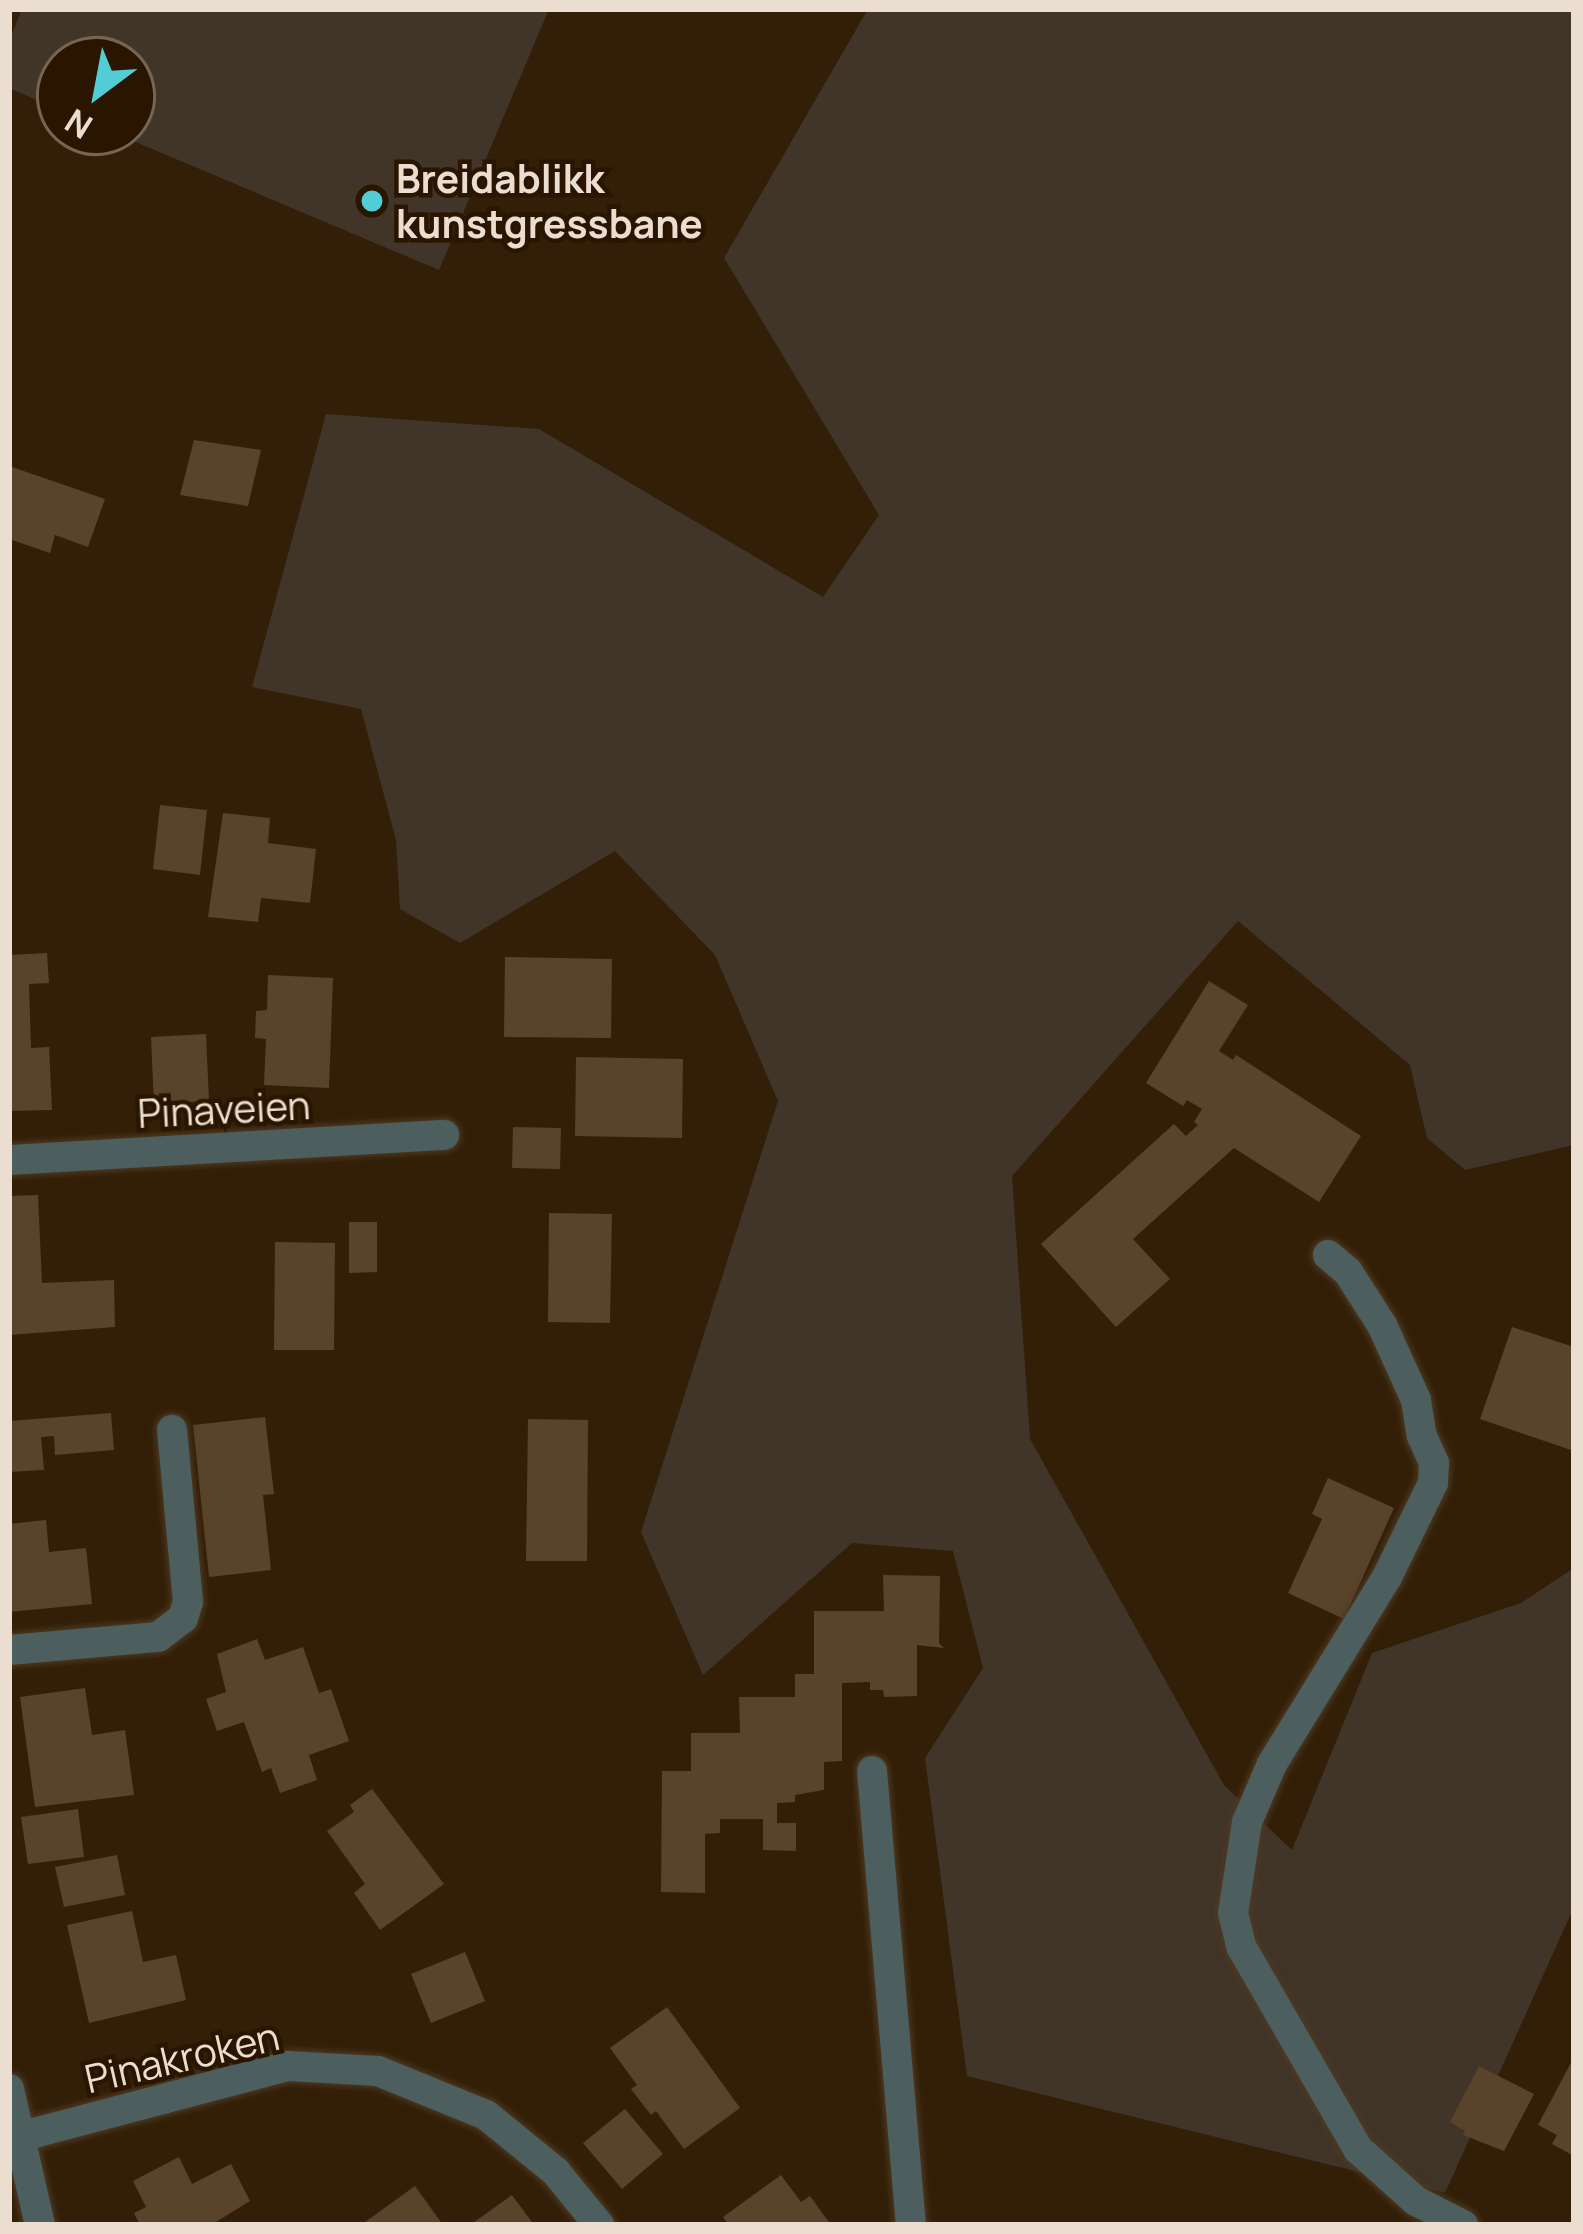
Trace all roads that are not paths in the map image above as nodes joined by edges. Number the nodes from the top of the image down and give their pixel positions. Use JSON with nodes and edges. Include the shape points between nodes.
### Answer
{"nodes":[{"id":1,"x":444,"y":1135,"type":"dead end"},
{"id":2,"x":9,"y":1160,"type":"edge"},
{"id":3,"x":1328,"y":1255,"type":"dead end"},
{"id":4,"x":172,"y":1430,"type":"dead end"},
{"id":5,"x":9,"y":1650,"type":"edge"},
{"id":6,"x":872,"y":1771,"type":"dead end"},
{"id":7,"x":9,"y":2089,"type":"edge"},
{"id":8,"x":19,"y":2137,"type":"junction"},
{"id":9,"x":40,"y":2225,"type":"edge"},
{"id":10,"x":599,"y":2225,"type":"edge"},
{"id":11,"x":911,"y":2225,"type":"edge"},
{"id":12,"x":1463,"y":2225,"type":"edge"}],
"edges":[{"from":1,"to":2,"type":"street","name":"Pinaveien"},
{"from":3,"to":12,"type":"street","via":[[1382,1325],[1416,1400],[1433,1483],[1387,1577],[1272,1764],[1247,1822],[1233,1912],[1242,1948],[1358,2149],[1416,2201]]},
{"from":4,"to":5,"type":"street","via":[[184,1618],[158,1636]]},
{"from":6,"to":11,"type":"street"},
{"from":7,"to":8,"type":"street"},
{"from":8,"to":9,"type":"street"},
{"from":8,"to":10,"type":"street","name":"Pinakroken","via":[[288,2066],[378,2071],[486,2115],[555,2170]]}]}
